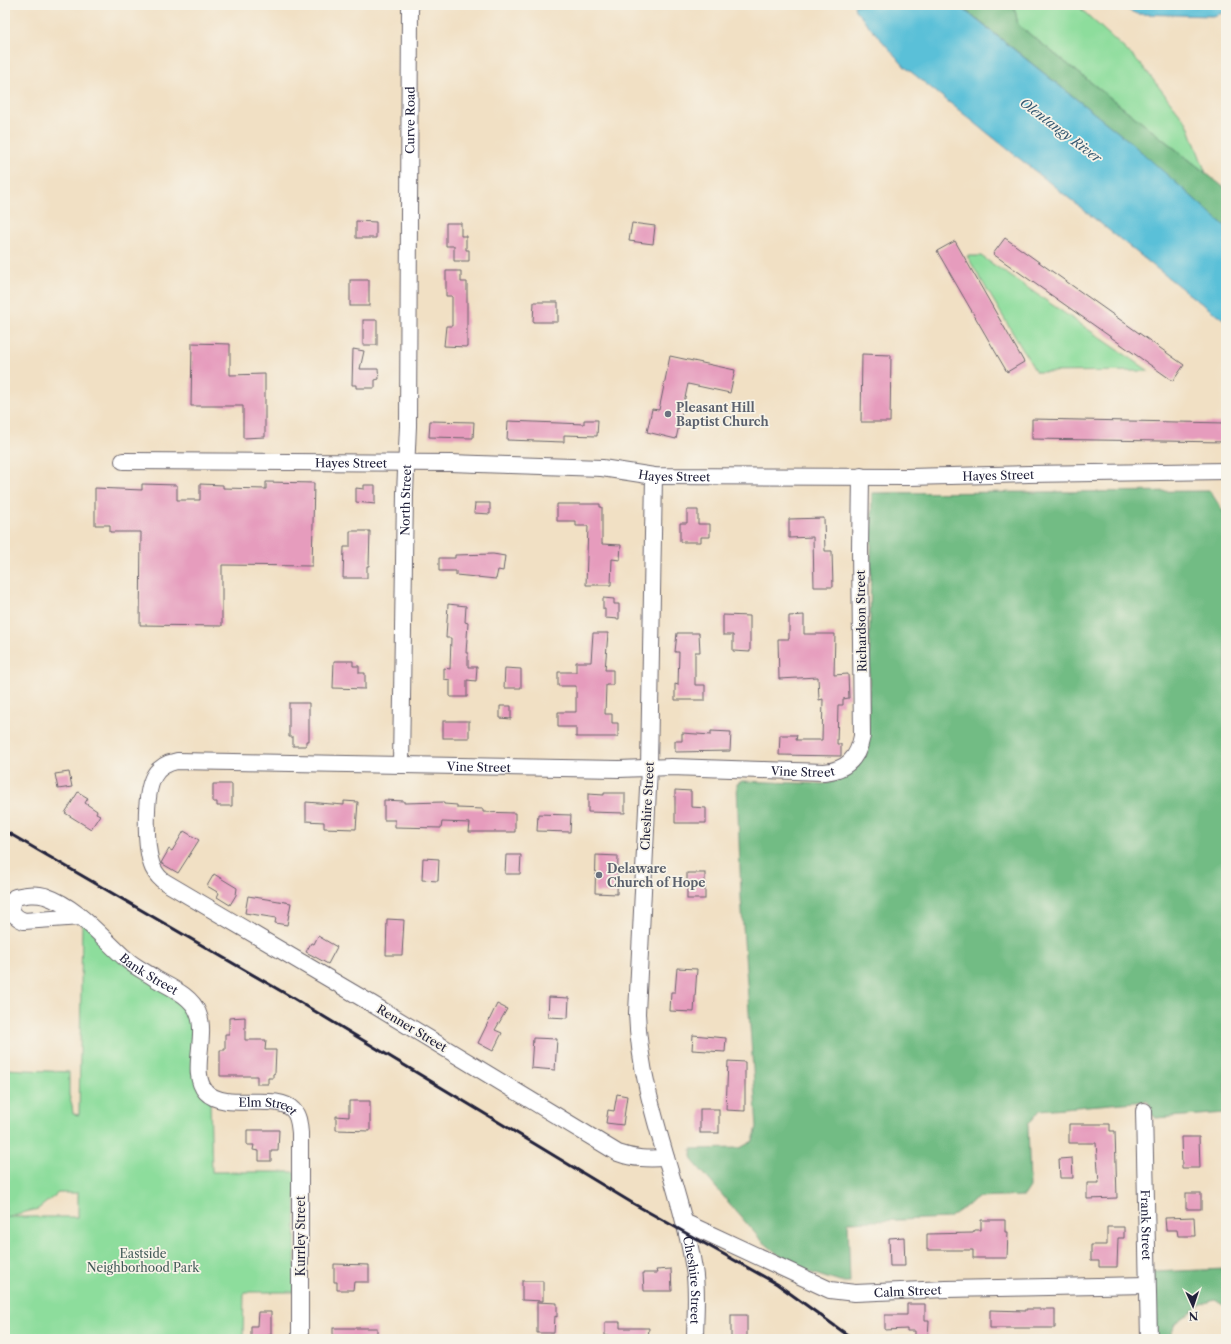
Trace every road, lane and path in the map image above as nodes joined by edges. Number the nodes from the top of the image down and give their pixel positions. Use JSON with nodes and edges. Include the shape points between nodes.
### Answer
{"nodes":[{"id":1,"x":410,"y":5,"type":"edge"},
{"id":2,"x":409,"y":236,"type":"joint"},
{"id":3,"x":123,"y":462,"type":"dead end"},
{"id":4,"x":406,"y":462,"type":"junction"},
{"id":5,"x":1226,"y":471,"type":"edge"},
{"id":6,"x":654,"y":476,"type":"junction"},
{"id":7,"x":862,"y":476,"type":"junction"},
{"id":8,"x":850,"y":763,"type":"joint"},
{"id":9,"x":401,"y":765,"type":"junction"},
{"id":10,"x":649,"y":768,"type":"junction"},
{"id":11,"x":147,"y":818,"type":"joint"},
{"id":12,"x":81,"y":917,"type":"dead end"},
{"id":13,"x":219,"y":1099,"type":"joint"},
{"id":14,"x":1144,"y":1111,"type":"dead end"},
{"id":15,"x":300,"y":1133,"type":"joint"},
{"id":16,"x":666,"y":1158,"type":"junction"},
{"id":17,"x":684,"y":1222,"type":"junction"},
{"id":18,"x":1147,"y":1285,"type":"junction"},
{"id":19,"x":300,"y":1339,"type":"edge"},
{"id":20,"x":695,"y":1339,"type":"edge"},
{"id":21,"x":1149,"y":1339,"type":"edge"}],
"edges":[{"from":1,"to":2,"type":"street","name":"Curve Road"},
{"from":2,"to":4,"type":"street","name":"North Street"},
{"from":3,"to":4,"type":"street","name":"Hayes Street"},
{"from":4,"to":6,"type":"street","name":"Hayes Street","via":[[602,468]]},
{"from":4,"to":9,"type":"street","name":"North Street"},
{"from":5,"to":7,"type":"street","name":"Hayes Street","via":[[908,478]]},
{"from":6,"to":7,"type":"street","name":"Hayes Street"},
{"from":6,"to":10,"type":"street","name":"Cheshire Street"},
{"from":7,"to":8,"type":"street","name":"Richardson Street","via":[[862,736],[860,747]]},
{"from":8,"to":10,"type":"street","name":"Vine Street","via":[[842,768],[824,772]]},
{"from":9,"to":10,"type":"street","name":"Vine Street"},
{"from":9,"to":11,"type":"street","name":"Vine Street","via":[[177,761],[164,766],[154,776],[150,787]]},
{"from":10,"to":16,"type":"street","name":"Cheshire Street","via":[[637,1014],[646,1090]]},
{"from":11,"to":16,"type":"street","name":"Renner Street","via":[[148,848],[152,866],[159,878],[165,882],[618,1153],[644,1159]]},
{"from":12,"to":13,"type":"street","name":"Bank Street","via":[[127,960],[184,996],[198,1012],[202,1035],[199,1062],[201,1084],[207,1093]]},
{"from":13,"to":15,"type":"street","name":"Elm Street","via":[[282,1103],[294,1111]]},
{"from":14,"to":18,"type":"street","name":"Frank Street"},
{"from":15,"to":19,"type":"street","name":"Kurrley Street"},
{"from":16,"to":17,"type":"street"},
{"from":17,"to":18,"type":"street","name":"Calm Street","via":[[830,1290],[856,1293]]},
{"from":17,"to":20,"type":"street","name":"Cheshire Street","via":[[694,1271]]},
{"from":18,"to":21,"type":"street","name":"Frank Street"}]}
